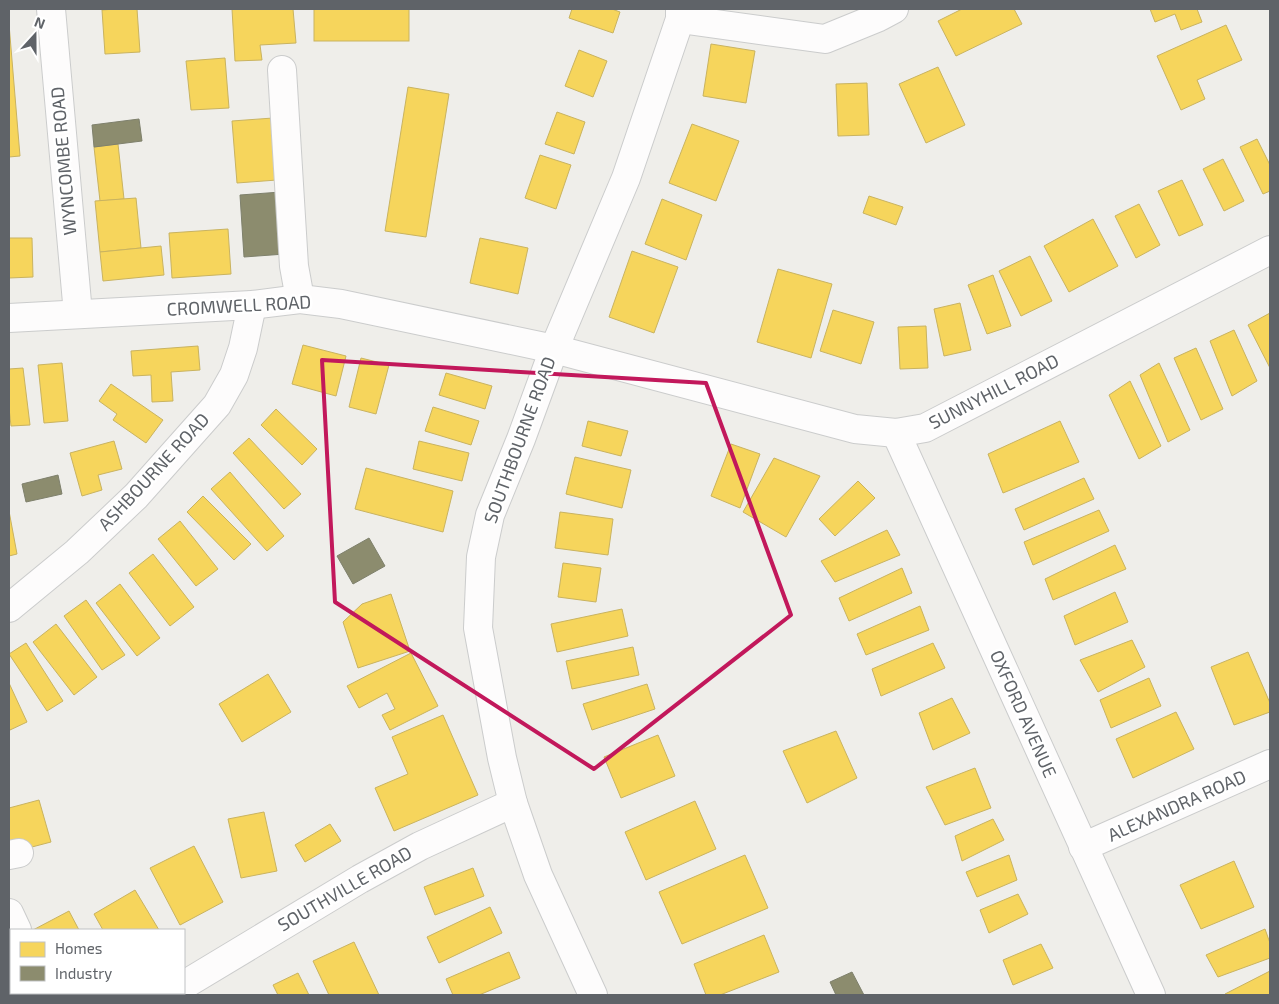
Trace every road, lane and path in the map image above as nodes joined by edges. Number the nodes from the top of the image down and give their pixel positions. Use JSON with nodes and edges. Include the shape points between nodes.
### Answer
{"nodes":[{"id":1,"x":51,"y":9,"type":"edge"},
{"id":2,"x":894,"y":9,"type":"edge"},
{"id":3,"x":680,"y":14,"type":"edge"},
{"id":4,"x":282,"y":70,"type":"dead end"},
{"id":5,"x":1270,"y":250,"type":"edge"},
{"id":6,"x":300,"y":300,"type":"junction"},
{"id":7,"x":252,"y":305,"type":"junction"},
{"id":8,"x":78,"y":314,"type":"junction"},
{"id":9,"x":9,"y":318,"type":"edge"},
{"id":10,"x":554,"y":349,"type":"junction"},
{"id":11,"x":896,"y":433,"type":"junction"},
{"id":12,"x":9,"y":608,"type":"edge"},
{"id":13,"x":1270,"y":764,"type":"edge"},
{"id":14,"x":513,"y":803,"type":"junction"},
{"id":15,"x":1083,"y":847,"type":"junction"},
{"id":16,"x":9,"y":913,"type":"edge"},
{"id":17,"x":17,"y":929,"type":"edge"},
{"id":18,"x":185,"y":984,"type":"edge"},
{"id":19,"x":593,"y":995,"type":"edge"},
{"id":20,"x":1151,"y":995,"type":"edge"}],
"edges":[{"from":1,"to":8,"type":"street","name":"WYNCOMBE ROAD"},
{"from":2,"to":3,"type":"street","via":[[825,40]]},
{"from":3,"to":10,"type":"street","name":"SOUTHBOURNE ROAD","via":[[626,178]]},
{"from":4,"to":6,"type":"street","via":[[294,266]]},
{"from":5,"to":11,"type":"street","name":"SUNNYHILL ROAD","via":[[925,428]]},
{"from":6,"to":7,"type":"street","name":"CROMWELL ROAD"},
{"from":6,"to":10,"type":"street","name":"CROMWELL ROAD","via":[[341,304]]},
{"from":7,"to":8,"type":"street","name":"CROMWELL ROAD"},
{"from":7,"to":12,"type":"street","name":"ASHBOURNE ROAD","via":[[234,375],[217,405],[136,496],[77,552]]},
{"from":8,"to":9,"type":"street","name":"CROMWELL ROAD"},
{"from":10,"to":11,"type":"street","name":"SUNNYHILL ROAD","via":[[855,429]]},
{"from":10,"to":14,"type":"street","name":"SOUTHBOURNE ROAD","via":[[490,515],[481,557],[478,628]]},
{"from":11,"to":15,"type":"street","name":"OXFORD AVENUE"},
{"from":13,"to":15,"type":"street","name":"ALEXANDRA ROAD"},
{"from":14,"to":18,"type":"street","name":"SOUTHVILLE ROAD","via":[[420,846],[360,879]]},
{"from":14,"to":19,"type":"street","name":"SOUTHBOURNE ROAD","via":[[538,874]]},
{"from":15,"to":20,"type":"street","name":"OXFORD AVENUE"},
{"from":16,"to":17,"type":"street"}]}
